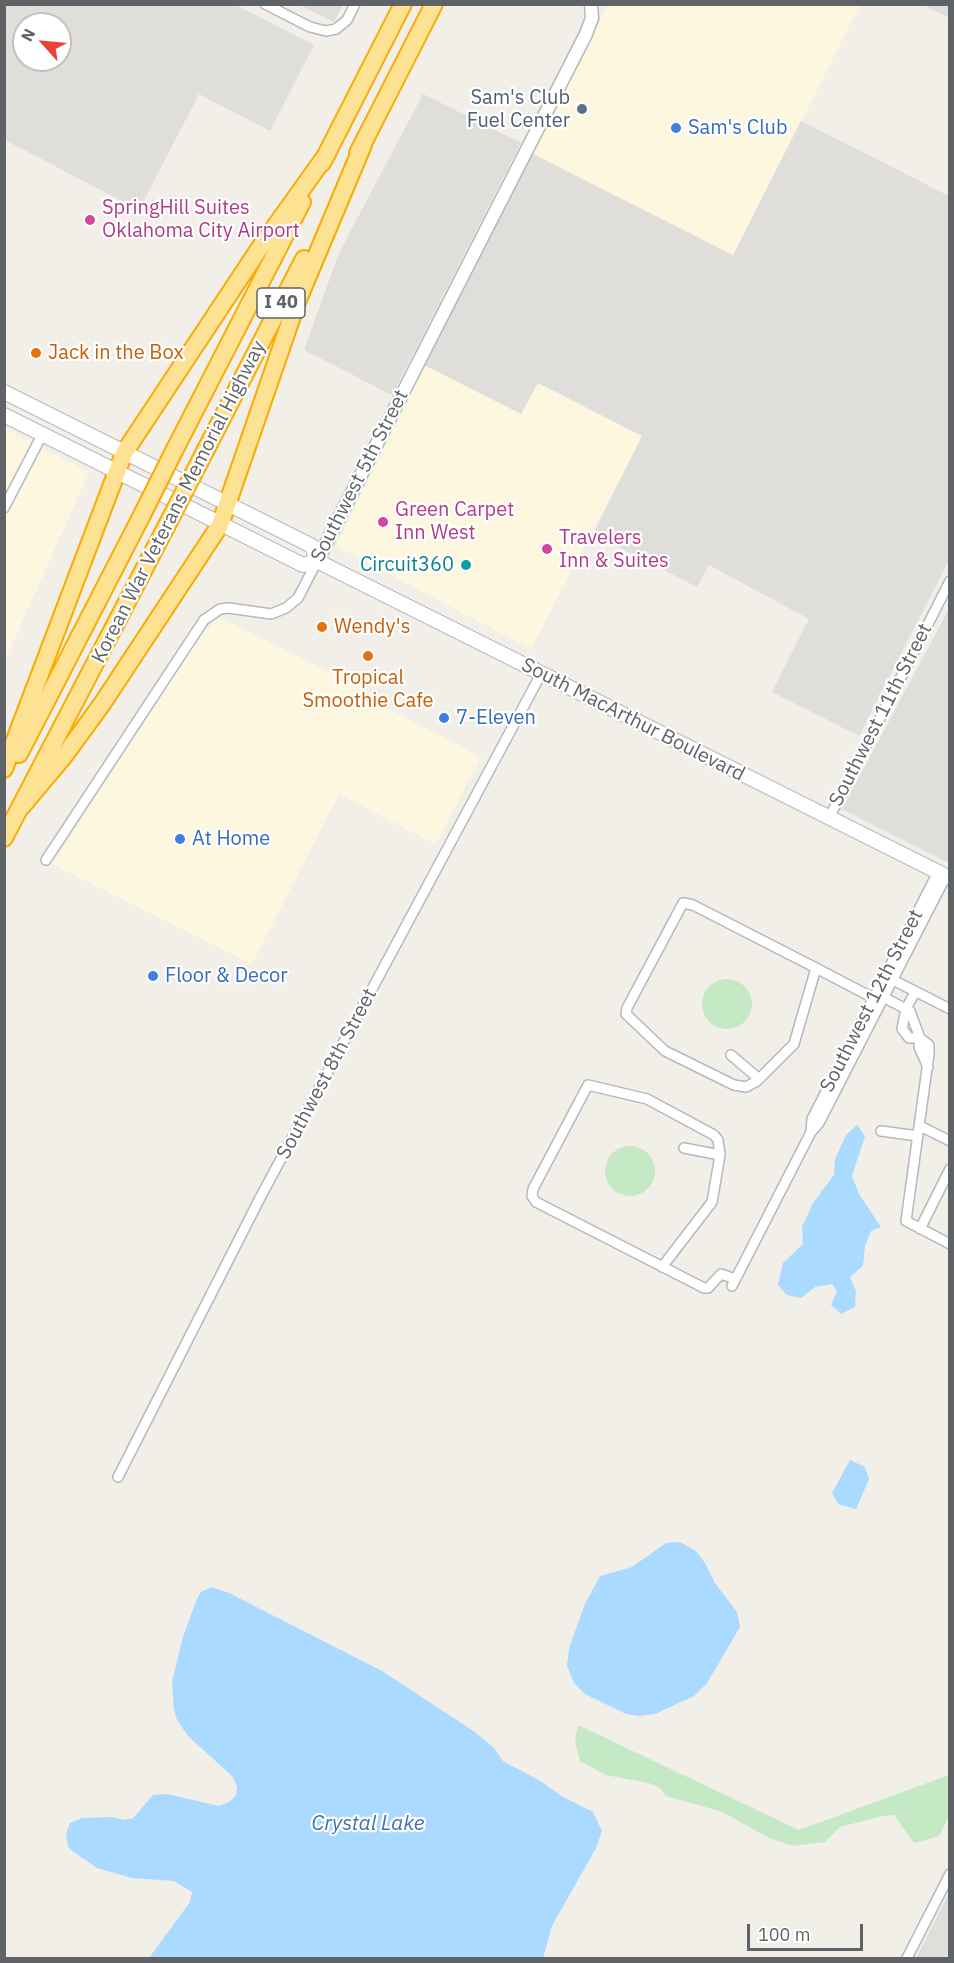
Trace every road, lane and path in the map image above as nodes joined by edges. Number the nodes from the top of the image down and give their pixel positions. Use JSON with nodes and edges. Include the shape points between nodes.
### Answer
{"nodes":[{"id":1,"x":265,"y":4,"type":"edge"},
{"id":2,"x":355,"y":4,"type":"edge"},
{"id":3,"x":403,"y":4,"type":"edge"},
{"id":4,"x":434,"y":4,"type":"edge"},
{"id":5,"x":591,"y":4,"type":"edge"},
{"id":6,"x":363,"y":145,"type":"junction"},
{"id":7,"x":327,"y":154,"type":"junction"},
{"id":8,"x":4,"y":392,"type":"edge"},
{"id":9,"x":4,"y":416,"type":"edge"},
{"id":10,"x":42,"y":435,"type":"junction"},
{"id":11,"x":124,"y":453,"type":"junction"},
{"id":12,"x":117,"y":472,"type":"junction"},
{"id":13,"x":227,"y":504,"type":"junction"},
{"id":14,"x":4,"y":508,"type":"edge"},
{"id":15,"x":220,"y":525,"type":"junction"},
{"id":16,"x":317,"y":561,"type":"junction"},
{"id":17,"x":950,"y":580,"type":"edge"},
{"id":18,"x":541,"y":674,"type":"junction"},
{"id":19,"x":4,"y":769,"type":"edge"},
{"id":20,"x":4,"y":780,"type":"edge"},
{"id":21,"x":22,"y":806,"type":"junction"},
{"id":22,"x":829,"y":818,"type":"junction"},
{"id":23,"x":4,"y":838,"type":"edge"},
{"id":24,"x":46,"y":860,"type":"dead end"},
{"id":25,"x":944,"y":875,"type":"edge"},
{"id":26,"x":816,"y":968,"type":"junction"},
{"id":27,"x":892,"y":980,"type":"junction"},
{"id":28,"x":915,"y":992,"type":"junction"},
{"id":29,"x":879,"y":998,"type":"junction"},
{"id":30,"x":906,"y":1009,"type":"junction"},
{"id":31,"x":950,"y":1010,"type":"edge"},
{"id":32,"x":731,"y":1055,"type":"dead end"},
{"id":33,"x":759,"y":1079,"type":"junction"},
{"id":34,"x":920,"y":1125,"type":"junction"},
{"id":35,"x":881,"y":1131,"type":"dead end"},
{"id":36,"x":918,"y":1136,"type":"junction"},
{"id":37,"x":950,"y":1141,"type":"edge"},
{"id":38,"x":684,"y":1148,"type":"dead end"},
{"id":39,"x":720,"y":1155,"type":"junction"},
{"id":40,"x":950,"y":1168,"type":"edge"},
{"id":41,"x":920,"y":1228,"type":"junction"},
{"id":42,"x":950,"y":1244,"type":"edge"},
{"id":43,"x":662,"y":1267,"type":"junction"},
{"id":44,"x":118,"y":1477,"type":"dead end"},
{"id":45,"x":950,"y":1874,"type":"edge"},
{"id":46,"x":907,"y":1959,"type":"edge"}],
"edges":[{"from":1,"to":2,"type":"street","via":[[326,31],[348,20]]},
{"from":3,"to":7,"type":"highway","name":"Korean War Veterans Memorial Highway","number":"I 40"},
{"from":4,"to":6,"type":"highway","name":"Korean War Veterans Memorial Highway","number":"I 40"},
{"from":5,"to":16,"type":"street","name":"Southwest 5th Street","via":[[592,18],[586,34]]},
{"from":6,"to":13,"type":"highway","via":[[305,282]]},
{"from":6,"to":21,"type":"highway","name":"Korean War Veterans Memorial Highway","number":"I 40","bridge":true},
{"from":7,"to":11,"type":"highway"},
{"from":7,"to":20,"type":"highway","name":"Korean War Veterans Memorial Highway","number":"I 40","bridge":true},
{"from":8,"to":11,"type":"main road","name":"South MacArthur Boulevard"},
{"from":9,"to":10,"type":"main road","name":"South MacArthur Boulevard"},
{"from":10,"to":12,"type":"main road","name":"South MacArthur Boulevard"},
{"from":10,"to":14,"type":"street"},
{"from":11,"to":12,"type":"highway"},
{"from":11,"to":13,"type":"main road","name":"South MacArthur Boulevard"},
{"from":12,"to":15,"type":"main road","name":"South MacArthur Boulevard"},
{"from":12,"to":19,"type":"highway"},
{"from":13,"to":15,"type":"highway"},
{"from":13,"to":16,"type":"main road","name":"South MacArthur Boulevard","via":[[312,546]]},
{"from":15,"to":16,"type":"main road","name":"South MacArthur Boulevard","via":[[303,565]]},
{"from":15,"to":21,"type":"highway","via":[[102,704]]},
{"from":16,"to":18,"type":"main road","name":"South MacArthur Boulevard"},
{"from":16,"to":24,"type":"street","name":"Southwest 5th Street","via":[[298,598],[286,608],[271,614],[229,608],[204,620]]},
{"from":17,"to":22,"type":"street","name":"Southwest 11th Street"},
{"from":18,"to":22,"type":"main road","name":"South MacArthur Boulevard"},
{"from":18,"to":44,"type":"street","name":"Southwest 8th Street","via":[[260,1198]]},
{"from":21,"to":23,"type":"highway","name":"Korean War Veterans Memorial Highway","number":"I 40"},
{"from":22,"to":25,"type":"main road","name":"South MacArthur Boulevard"},
{"from":25,"to":27,"type":"street","name":"Southwest 12th Street"},
{"from":25,"to":29,"type":"street","name":"Southwest 12th Street"},
{"from":26,"to":29,"type":"street"},
{"from":26,"to":33,"type":"street","via":[[794,1044]]},
{"from":26,"to":33,"type":"street","via":[[683,903],[647,968],[627,1008],[629,1019],[665,1051],[734,1085],[746,1087]]},
{"from":27,"to":28,"type":"street"},
{"from":27,"to":29,"type":"street","name":"Southwest 12th Street"},
{"from":28,"to":30,"type":"street"},
{"from":28,"to":31,"type":"street"},
{"from":29,"to":30,"type":"street"},
{"from":29,"to":43,"type":"street","name":"Southwest 12th Street","via":[[812,1119],[811,1132],[734,1282],[721,1274],[704,1288]]},
{"from":30,"to":34,"type":"street","via":[[910,1011],[920,1038],[918,1047],[928,1067]]},
{"from":32,"to":33,"type":"street"},
{"from":34,"to":36,"type":"street"},
{"from":34,"to":37,"type":"street"},
{"from":35,"to":36,"type":"street"},
{"from":36,"to":41,"type":"street","via":[[906,1221]]},
{"from":38,"to":39,"type":"street"},
{"from":39,"to":43,"type":"street","via":[[711,1202]]},
{"from":39,"to":43,"type":"street","via":[[714,1135],[647,1100],[588,1085],[533,1189],[536,1203]]},
{"from":40,"to":41,"type":"street"},
{"from":41,"to":42,"type":"street"},
{"from":45,"to":46,"type":"street"}]}
